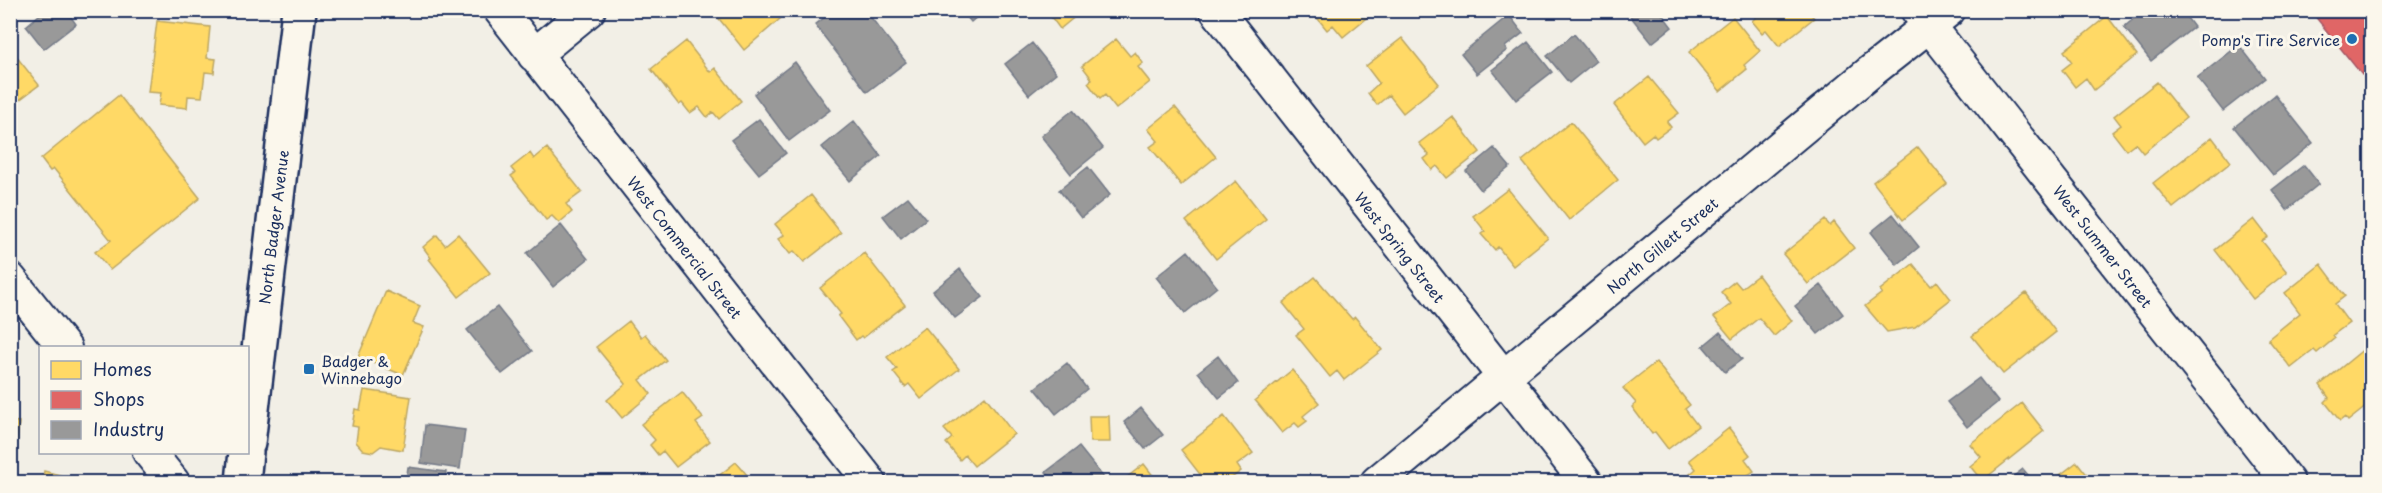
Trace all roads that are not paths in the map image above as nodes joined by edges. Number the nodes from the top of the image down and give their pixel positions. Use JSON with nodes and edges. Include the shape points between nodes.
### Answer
{"nodes":[{"id":1,"x":299,"y":10,"type":"edge"},
{"id":2,"x":500,"y":10,"type":"edge"},
{"id":3,"x":589,"y":10,"type":"edge"},
{"id":4,"x":1216,"y":10,"type":"edge"},
{"id":5,"x":1932,"y":16,"type":"edge"},
{"id":6,"x":534,"y":55,"type":"junction"},
{"id":7,"x":10,"y":279,"type":"edge"},
{"id":8,"x":21,"y":306,"type":"edge"},
{"id":9,"x":63,"y":346,"type":"edge"},
{"id":10,"x":1504,"y":378,"type":"junction"},
{"id":11,"x":249,"y":435,"type":"edge"},
{"id":12,"x":150,"y":454,"type":"edge"},
{"id":13,"x":246,"y":454,"type":"edge"},
{"id":14,"x":173,"y":483,"type":"edge"},
{"id":15,"x":243,"y":483,"type":"edge"},
{"id":16,"x":870,"y":483,"type":"edge"},
{"id":17,"x":1377,"y":483,"type":"edge"},
{"id":18,"x":1586,"y":483,"type":"edge"},
{"id":19,"x":2289,"y":483,"type":"edge"}],
"edges":[{"from":1,"to":11,"type":"main road","name":"North Badger Avenue"},
{"from":2,"to":6,"type":"street","name":"West Commercial Street"},
{"from":3,"to":6,"type":"street"},
{"from":4,"to":10,"type":"street","name":"West Spring Street"},
{"from":5,"to":10,"type":"street","name":"North Gillett Street"},
{"from":5,"to":19,"type":"street","name":"West Summer Street"},
{"from":6,"to":16,"type":"street","name":"West Commercial Street"},
{"from":7,"to":8,"type":"street"},
{"from":8,"to":9,"type":"street"},
{"from":10,"to":17,"type":"street","name":"North Gillett Street"},
{"from":10,"to":18,"type":"street","name":"West Spring Street"},
{"from":12,"to":14,"type":"street"},
{"from":13,"to":15,"type":"main road"}]}
